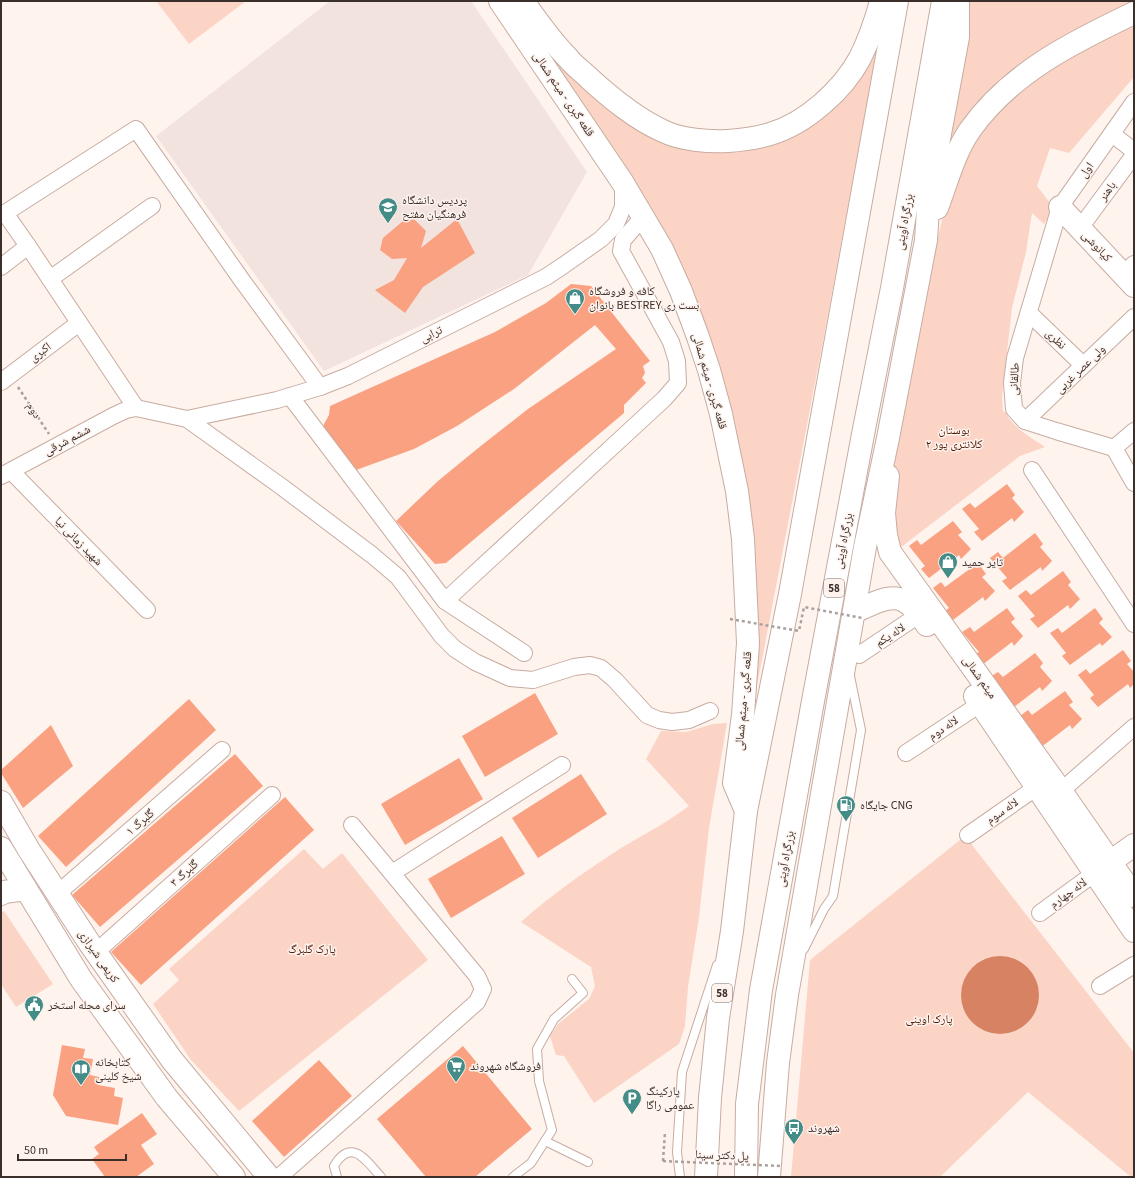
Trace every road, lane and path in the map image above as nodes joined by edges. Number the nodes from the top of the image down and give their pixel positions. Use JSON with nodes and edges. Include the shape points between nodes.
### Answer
{"nodes":[{"id":1,"x":500,"y":1,"type":"edge"},
{"id":2,"x":523,"y":1,"type":"edge"},
{"id":3,"x":881,"y":1,"type":"edge"},
{"id":4,"x":896,"y":1,"type":"edge"},
{"id":5,"x":943,"y":1,"type":"edge"},
{"id":6,"x":958,"y":1,"type":"edge"},
{"id":7,"x":1134,"y":13,"type":"edge"},
{"id":8,"x":532,"y":30,"type":"junction"},
{"id":9,"x":1134,"y":102,"type":"edge"},
{"id":10,"x":1112,"y":134,"type":"junction"},
{"id":11,"x":1134,"y":151,"type":"edge"},
{"id":12,"x":1134,"y":155,"type":"edge"},
{"id":13,"x":623,"y":183,"type":"junction"},
{"id":14,"x":152,"y":206,"type":"dead end"},
{"id":15,"x":1060,"y":206,"type":"junction"},
{"id":16,"x":643,"y":217,"type":"junction"},
{"id":17,"x":1080,"y":228,"type":"junction"},
{"id":18,"x":926,"y":240,"type":"junction"},
{"id":19,"x":28,"y":246,"type":"junction"},
{"id":20,"x":1,"y":267,"type":"edge"},
{"id":21,"x":1130,"y":275,"type":"edge"},
{"id":22,"x":50,"y":279,"type":"junction"},
{"id":23,"x":1028,"y":313,"type":"junction"},
{"id":24,"x":1134,"y":317,"type":"edge"},
{"id":25,"x":79,"y":322,"type":"junction"},
{"id":26,"x":1083,"y":365,"type":"junction"},
{"id":27,"x":6,"y":378,"type":"edge"},
{"id":28,"x":320,"y":387,"type":"junction"},
{"id":29,"x":290,"y":396,"type":"junction"},
{"id":30,"x":136,"y":408,"type":"junction"},
{"id":31,"x":187,"y":419,"type":"junction"},
{"id":32,"x":1025,"y":421,"type":"junction"},
{"id":33,"x":1134,"y":431,"type":"edge"},
{"id":34,"x":888,"y":438,"type":"junction"},
{"id":35,"x":57,"y":446,"type":"junction"},
{"id":36,"x":1114,"y":448,"type":"junction"},
{"id":37,"x":1032,"y":470,"type":"dead end"},
{"id":38,"x":6,"y":473,"type":"edge"},
{"id":39,"x":1134,"y":483,"type":"edge"},
{"id":40,"x":444,"y":601,"type":"junction"},
{"id":41,"x":147,"y":610,"type":"dead end"},
{"id":42,"x":920,"y":614,"type":"junction"},
{"id":43,"x":858,"y":615,"type":"junction"},
{"id":44,"x":730,"y":618,"type":"dead end"},
{"id":45,"x":1134,"y":624,"type":"edge"},
{"id":46,"x":524,"y":654,"type":"dead end"},
{"id":47,"x":853,"y":657,"type":"junction"},
{"id":48,"x":980,"y":704,"type":"junction"},
{"id":49,"x":710,"y":711,"type":"dead end"},
{"id":50,"x":1134,"y":727,"type":"edge"},
{"id":51,"x":222,"y":750,"type":"dead end"},
{"id":52,"x":906,"y":753,"type":"dead end"},
{"id":53,"x":562,"y":765,"type":"dead end"},
{"id":54,"x":1037,"y":787,"type":"junction"},
{"id":55,"x":1061,"y":791,"type":"junction"},
{"id":56,"x":272,"y":795,"type":"dead end"},
{"id":57,"x":1,"y":802,"type":"edge"},
{"id":58,"x":746,"y":811,"type":"junction"},
{"id":59,"x":352,"y":825,"type":"dead end"},
{"id":60,"x":968,"y":835,"type":"dead end"},
{"id":61,"x":1134,"y":845,"type":"edge"},
{"id":62,"x":3,"y":858,"type":"edge"},
{"id":63,"x":1103,"y":868,"type":"junction"},
{"id":64,"x":392,"y":873,"type":"junction"},
{"id":65,"x":26,"y":889,"type":"junction"},
{"id":66,"x":1,"y":894,"type":"edge"},
{"id":67,"x":57,"y":894,"type":"junction"},
{"id":68,"x":1134,"y":896,"type":"edge"},
{"id":69,"x":1040,"y":913,"type":"dead end"},
{"id":70,"x":1134,"y":930,"type":"edge"},
{"id":71,"x":732,"y":931,"type":"junction"},
{"id":72,"x":96,"y":952,"type":"junction"},
{"id":73,"x":1134,"y":965,"type":"edge"},
{"id":74,"x":572,"y":979,"type":"dead end"},
{"id":75,"x":1100,"y":986,"type":"dead end"},
{"id":76,"x":787,"y":995,"type":"junction"},
{"id":77,"x":215,"y":1111,"type":"junction"},
{"id":78,"x":194,"y":1129,"type":"junction"},
{"id":79,"x":665,"y":1132,"type":"dead end"},
{"id":80,"x":545,"y":1141,"type":"junction"},
{"id":81,"x":588,"y":1162,"type":"dead end"},
{"id":82,"x":775,"y":1171,"type":"edge"},
{"id":83,"x":234,"y":1177,"type":"edge"},
{"id":84,"x":269,"y":1177,"type":"edge"},
{"id":85,"x":279,"y":1177,"type":"edge"},
{"id":86,"x":337,"y":1177,"type":"edge"},
{"id":87,"x":381,"y":1177,"type":"edge"},
{"id":88,"x":513,"y":1177,"type":"edge"},
{"id":89,"x":680,"y":1177,"type":"edge"},
{"id":90,"x":706,"y":1177,"type":"edge"},
{"id":91,"x":746,"y":1177,"type":"edge"}],
"edges":[{"from":1,"to":8,"type":"main road","name":"قلعه گبری - میثم شمالی"},
{"from":2,"to":8,"type":"main road","name":"قلعه گبری - میثم شمالی"},
{"from":3,"to":8,"type":"main road","name":"قلعه گبری - میثم شمالی","via":[[860,58],[845,81],[823,104],[801,120],[771,134],[742,140],[696,140],[664,132],[634,116]]},
{"from":4,"to":58,"type":"main road","number":"58","via":[[790,594]]},
{"from":5,"to":91,"type":"main road","name":"بزرگراه آوینی","number":"58","via":[[761,990],[747,1104]]},
{"from":6,"to":18,"type":"main road","via":[[958,37],[929,193]]},
{"from":7,"to":18,"type":"main road","via":[[1066,46],[1028,71],[999,97],[970,130],[955,157]]},
{"from":8,"to":13,"type":"main road","name":"قلعه گبری - میثم شمالی"},
{"from":9,"to":10,"type":"street"},
{"from":10,"to":11,"type":"street"},
{"from":10,"to":15,"type":"street","name":"اول"},
{"from":12,"to":17,"type":"street","name":"باهنر"},
{"from":13,"to":16,"type":"main road","name":"قلعه گبری - میثم شمالی"},
{"from":13,"to":28,"type":"street","name":"ترابی","via":[[623,207],[616,224],[601,239],[564,265],[539,281],[348,376]]},
{"from":14,"to":22,"type":"street"},
{"from":15,"to":17,"type":"main road","name":"کیانوشی"},
{"from":15,"to":23,"type":"street","name":"طالقانی"},
{"from":16,"to":40,"type":"street","via":[[623,240],[622,251],[671,342],[677,361],[678,383],[664,399]]},
{"from":16,"to":58,"type":"main road","name":"قلعه گبری - میثم شمالی","via":[[662,248],[698,337],[721,414],[737,491],[743,539],[748,643],[743,715],[734,783]]},
{"from":17,"to":21,"type":"main road","name":"کیانوشی"},
{"from":18,"to":34,"type":"main road"},
{"from":19,"to":20,"type":"street"},
{"from":19,"to":22,"type":"street"},
{"from":19,"to":28,"type":"street","via":[[5,213],[136,129]]},
{"from":22,"to":25,"type":"street"},
{"from":23,"to":26,"type":"street","name":"نظری"},
{"from":23,"to":32,"type":"street","name":"طالقانی","via":[[1015,358],[1012,383],[1014,408]]},
{"from":24,"to":26,"type":"street","name":"ولی عصر غربی"},
{"from":25,"to":27,"type":"street","name":"اکبری"},
{"from":25,"to":30,"type":"street"},
{"from":26,"to":32,"type":"street","name":"ولی عصر غربی"},
{"from":27,"to":35,"type":"path","name":"دوم"},
{"from":28,"to":29,"type":"street","name":"ترابی"},
{"from":29,"to":31,"type":"street","name":"ترابی"},
{"from":29,"to":40,"type":"street"},
{"from":30,"to":31,"type":"street"},
{"from":30,"to":35,"type":"street","name":"ششم شرقی","via":[[113,416]]},
{"from":31,"to":49,"type":"street","via":[[372,555],[398,577],[441,635],[455,649],[475,662],[510,678],[533,680],[574,667],[590,665],[601,668],[647,715],[659,720],[689,720]]},
{"from":32,"to":36,"type":"street"},
{"from":33,"to":36,"type":"street"},
{"from":34,"to":43,"type":"main road","via":[[865,547]]},
{"from":34,"to":55,"type":"main road","name":"میثم شمالی","via":[[888,481],[884,513],[890,552]]},
{"from":35,"to":38,"type":"street","name":"ششم شرقی"},
{"from":36,"to":39,"type":"street"},
{"from":37,"to":45,"type":"street"},
{"from":38,"to":41,"type":"street","name":"شهید زمانی نیا"},
{"from":40,"to":46,"type":"street"},
{"from":42,"to":43,"type":"main road","name":"میثم شمالی","via":[[901,598],[875,602]]},
{"from":42,"to":47,"type":"street","name":"لاله یکم"},
{"from":42,"to":48,"type":"main road","name":"میثم شمالی"},
{"from":43,"to":44,"type":"path","bridge":true,"via":[[804,607],[798,631]]},
{"from":43,"to":47,"type":"main road"},
{"from":47,"to":76,"type":"main road"},
{"from":47,"to":76,"type":"lane","via":[[861,730],[833,896],[807,943]]},
{"from":48,"to":52,"type":"street","name":"لاله دوم"},
{"from":48,"to":54,"type":"main road","name":"میثم شمالی"},
{"from":50,"to":55,"type":"street"},
{"from":51,"to":67,"type":"street","name":"گلبرگ ۱"},
{"from":53,"to":64,"type":"street"},
{"from":54,"to":60,"type":"street","name":"لاله سوم"},
{"from":54,"to":63,"type":"main road","name":"میثم شمالی"},
{"from":55,"to":63,"type":"main road","name":"میثم شمالی"},
{"from":56,"to":72,"type":"street","name":"گلبرگ ۳"},
{"from":57,"to":67,"type":"main road","name":"کریمی شیرازی"},
{"from":58,"to":71,"type":"main road","number":"58"},
{"from":59,"to":64,"type":"street"},
{"from":61,"to":63,"type":"main road"},
{"from":62,"to":65,"type":"main road"},
{"from":63,"to":68,"type":"main road","name":"میثم شمالی"},
{"from":63,"to":69,"type":"street","name":"لاله چهارم"},
{"from":63,"to":70,"type":"main road","name":"میثم شمالی"},
{"from":64,"to":85,"type":"street","via":[[477,976],[483,989],[477,1002]]},
{"from":65,"to":66,"type":"main road"},
{"from":65,"to":78,"type":"main road","via":[[81,979],[167,1098]]},
{"from":67,"to":72,"type":"main road","name":"کریمی شیرازی"},
{"from":71,"to":89,"type":"lane","via":[[716,969],[682,1072],[677,1152]]},
{"from":71,"to":90,"type":"main road","number":"58","via":[[718,1018]]},
{"from":72,"to":77,"type":"main road","name":"کریمی شیرازی","via":[[172,1060]]},
{"from":73,"to":75,"type":"street"},
{"from":74,"to":80,"type":"lane","via":[[583,993],[554,1019],[537,1049],[539,1081],[552,1130]]},
{"from":76,"to":82,"type":"main road","via":[[778,1063]]},
{"from":77,"to":78,"type":"main road"},
{"from":77,"to":84,"type":"main road","name":"کریمی شیرازی"},
{"from":78,"to":83,"type":"main road"},
{"from":79,"to":82,"type":"path","name":"پل دکتر سینا","bridge":true,"via":[[663,1161]]},
{"from":80,"to":81,"type":"lane"},
{"from":80,"to":88,"type":"lane","via":[[532,1163]]},
{"from":86,"to":87,"type":"lane","via":[[334,1166],[338,1158],[346,1152],[355,1152],[364,1157]]}]}
